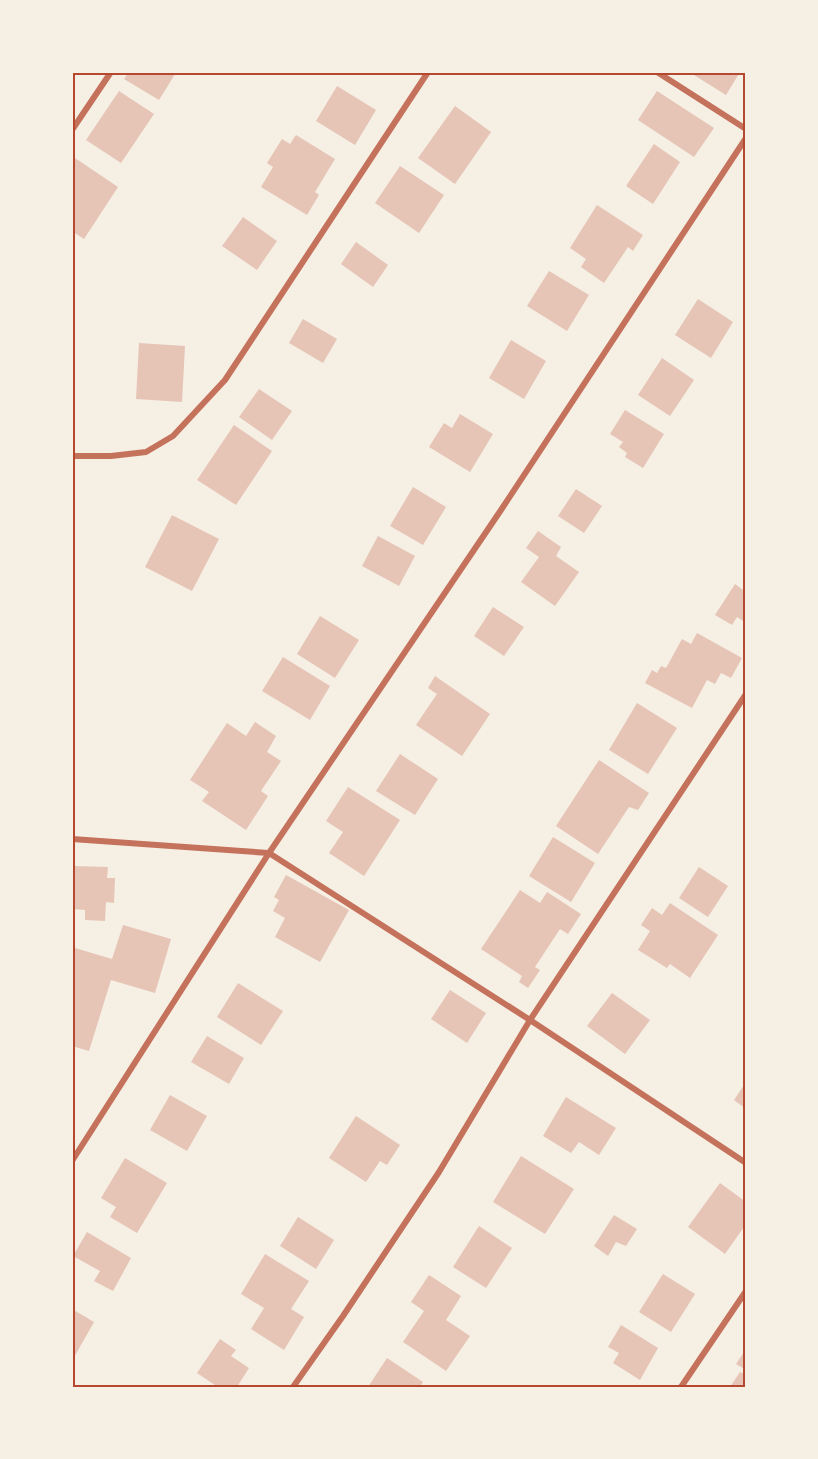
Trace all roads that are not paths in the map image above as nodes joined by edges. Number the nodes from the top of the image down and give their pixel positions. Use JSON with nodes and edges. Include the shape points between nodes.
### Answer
{"nodes":[{"id":1,"x":111,"y":72,"type":"edge"},
{"id":2,"x":428,"y":72,"type":"edge"},
{"id":3,"x":657,"y":72,"type":"edge"},
{"id":4,"x":746,"y":129,"type":"edge"},
{"id":5,"x":72,"y":130,"type":"edge"},
{"id":6,"x":746,"y":138,"type":"edge"},
{"id":7,"x":72,"y":456,"type":"edge"},
{"id":8,"x":746,"y":694,"type":"edge"},
{"id":9,"x":72,"y":839,"type":"edge"},
{"id":10,"x":269,"y":853,"type":"junction"},
{"id":11,"x":530,"y":1020,"type":"junction"},
{"id":12,"x":72,"y":1161,"type":"edge"},
{"id":13,"x":746,"y":1163,"type":"edge"},
{"id":14,"x":746,"y":1291,"type":"edge"},
{"id":15,"x":293,"y":1387,"type":"edge"},
{"id":16,"x":681,"y":1387,"type":"edge"}],
"edges":[{"from":1,"to":5,"type":"street"},
{"from":2,"to":7,"type":"street","via":[[225,380],[173,436],[146,452]]},
{"from":3,"to":4,"type":"street"},
{"from":6,"to":10,"type":"street"},
{"from":8,"to":11,"type":"street"},
{"from":9,"to":10,"type":"street"},
{"from":10,"to":11,"type":"street"},
{"from":10,"to":12,"type":"street"},
{"from":11,"to":13,"type":"street"},
{"from":11,"to":15,"type":"street","via":[[439,1172]]},
{"from":14,"to":16,"type":"street"}]}
